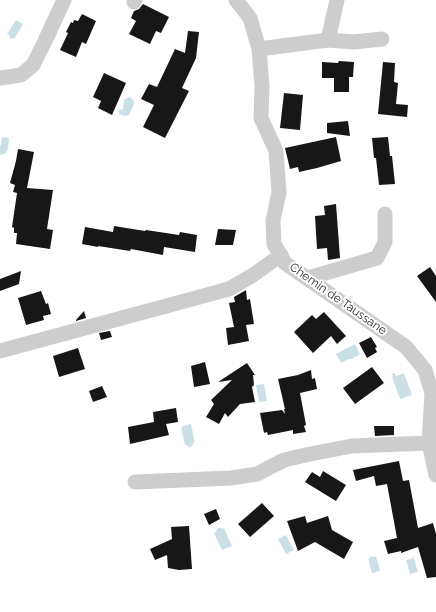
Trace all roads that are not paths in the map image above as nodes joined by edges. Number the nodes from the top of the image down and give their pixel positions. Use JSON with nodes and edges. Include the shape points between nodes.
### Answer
{"nodes":[{"id":1,"x":64,"y":0,"type":"edge"},
{"id":2,"x":236,"y":0,"type":"edge"},
{"id":3,"x":337,"y":0,"type":"edge"},
{"id":4,"x":382,"y":39,"type":"dead end"},
{"id":5,"x":328,"y":40,"type":"junction"},
{"id":6,"x":259,"y":49,"type":"junction"},
{"id":7,"x":0,"y":78,"type":"edge"},
{"id":8,"x":385,"y":214,"type":"dead end"},
{"id":9,"x":281,"y":255,"type":"junction"},
{"id":10,"x":308,"y":278,"type":"junction"},
{"id":11,"x":0,"y":351,"type":"edge"},
{"id":12,"x":429,"y":443,"type":"junction"},
{"id":13,"x":436,"y":475,"type":"edge"},
{"id":14,"x":135,"y":482,"type":"dead end"}],
"edges":[{"from":1,"to":7,"type":"street","via":[[33,65],[21,75]]},
{"from":2,"to":6,"type":"street","name":"Chemin de Taussane","via":[[250,18]]},
{"from":3,"to":5,"type":"street"},
{"from":4,"to":5,"type":"street","via":[[354,42]]},
{"from":5,"to":6,"type":"street"},
{"from":6,"to":9,"type":"street","name":"Chemin de Taussane","via":[[261,118],[276,151],[279,192],[273,221],[274,244]]},
{"from":8,"to":10,"type":"street","via":[[386,242],[377,258]]},
{"from":9,"to":10,"type":"street","name":"Chemin de Taussane","via":[[285,263]]},
{"from":9,"to":11,"type":"street","via":[[229,289]]},
{"from":10,"to":12,"type":"street","name":"Chemin de Taussane","via":[[406,347],[425,370],[432,393]]},
{"from":12,"to":13,"type":"street","name":"Chemin de Taussane"},
{"from":12,"to":14,"type":"street","via":[[352,446],[284,460],[257,474],[231,478]]}]}
